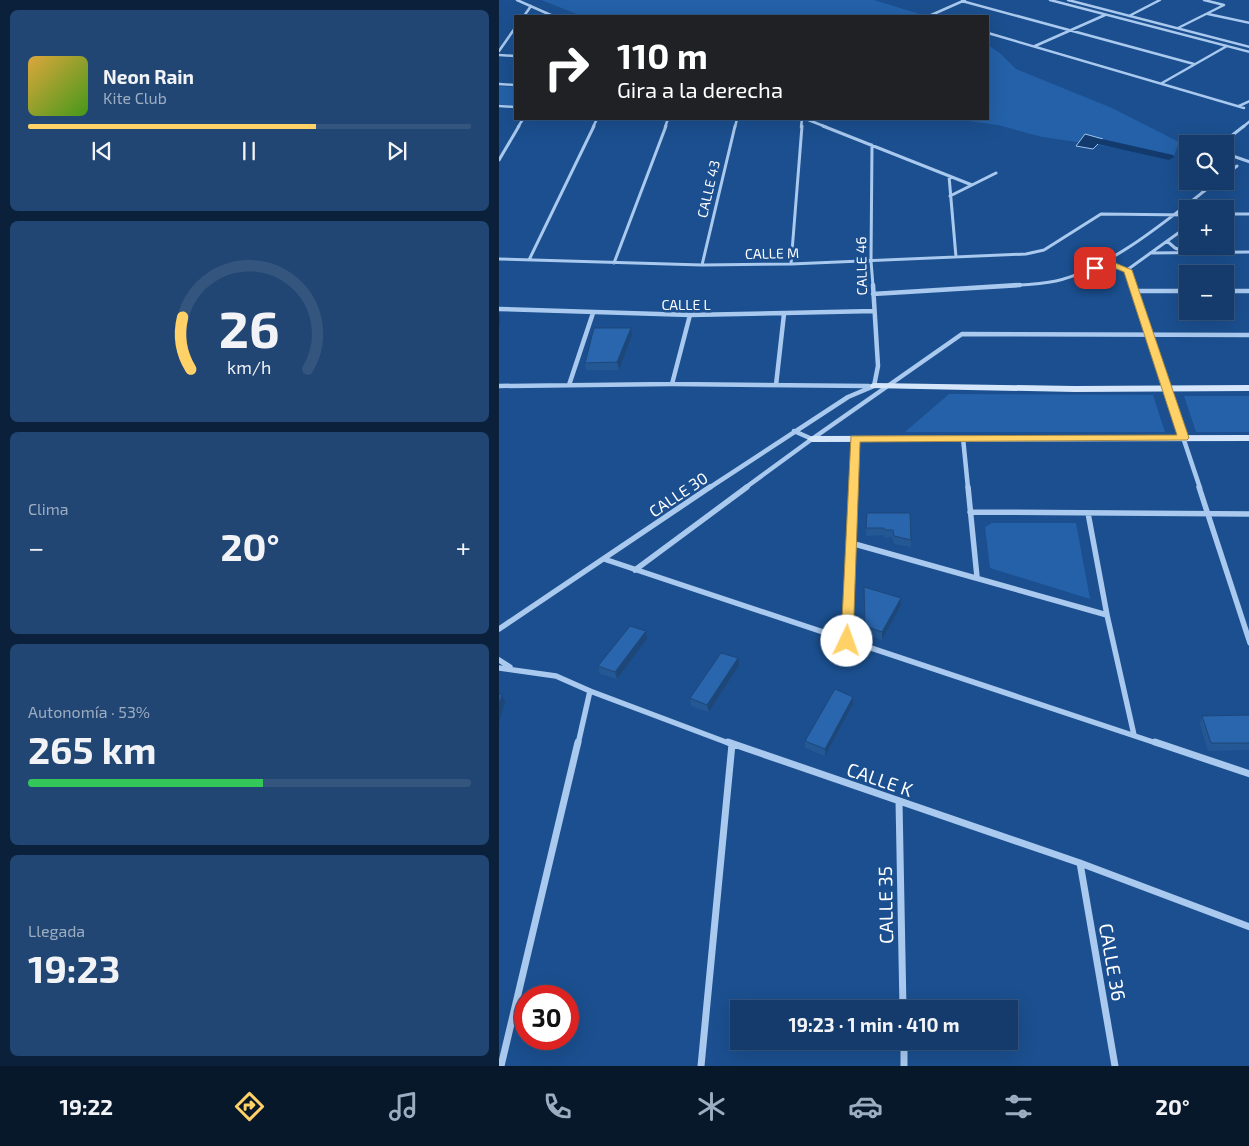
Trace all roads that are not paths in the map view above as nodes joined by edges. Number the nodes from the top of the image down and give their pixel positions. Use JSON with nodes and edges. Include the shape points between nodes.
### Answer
{"nodes":[{"id":1,"x":517,"y":0,"type":"edge"},
{"id":2,"x":1050,"y":0,"type":"edge"},
{"id":3,"x":1068,"y":0,"type":"edge"},
{"id":4,"x":1090,"y":0,"type":"edge"},
{"id":5,"x":1159,"y":0,"type":"edge"},
{"id":6,"x":1204,"y":0,"type":"edge"},
{"id":7,"x":963,"y":1,"type":"edge"},
{"id":8,"x":1082,"y":4,"type":"junction"},
{"id":9,"x":531,"y":6,"type":"junction"},
{"id":10,"x":1100,"y":8,"type":"junction"},
{"id":11,"x":1120,"y":14,"type":"junction"},
{"id":12,"x":1208,"y":14,"type":"junction"},
{"id":13,"x":525,"y":15,"type":"edge"},
{"id":14,"x":551,"y":15,"type":"edge"},
{"id":15,"x":928,"y":15,"type":"edge"},
{"id":16,"x":1105,"y":15,"type":"junction"},
{"id":17,"x":1129,"y":16,"type":"junction"},
{"id":18,"x":1249,"y":23,"type":"edge"},
{"id":19,"x":1178,"y":28,"type":"junction"},
{"id":20,"x":514,"y":30,"type":"edge"},
{"id":21,"x":1069,"y":30,"type":"junction"},
{"id":22,"x":989,"y":33,"type":"edge"},
{"id":23,"x":1233,"y":42,"type":"junction"},
{"id":24,"x":1035,"y":46,"type":"junction"},
{"id":25,"x":1227,"y":46,"type":"junction"},
{"id":26,"x":1249,"y":47,"type":"edge"},
{"id":27,"x":1249,"y":52,"type":"edge"},
{"id":28,"x":499,"y":53,"type":"edge"},
{"id":29,"x":514,"y":56,"type":"edge"},
{"id":30,"x":1194,"y":64,"type":"junction"},
{"id":31,"x":1162,"y":83,"type":"junction"},
{"id":32,"x":499,"y":84,"type":"edge"},
{"id":33,"x":514,"y":85,"type":"edge"},
{"id":34,"x":1249,"y":101,"type":"edge"},
{"id":35,"x":499,"y":106,"type":"edge"},
{"id":36,"x":1239,"y":106,"type":"junction"},
{"id":37,"x":514,"y":107,"type":"edge"},
{"id":38,"x":1244,"y":108,"type":"dead end"},
{"id":39,"x":522,"y":120,"type":"edge"},
{"id":40,"x":597,"y":120,"type":"edge"},
{"id":41,"x":668,"y":120,"type":"edge"},
{"id":42,"x":737,"y":120,"type":"edge"},
{"id":43,"x":804,"y":120,"type":"edge"},
{"id":44,"x":807,"y":120,"type":"edge"},
{"id":45,"x":1249,"y":121,"type":"edge"},
{"id":46,"x":1232,"y":135,"type":"edge"},
{"id":47,"x":872,"y":145,"type":"junction"},
{"id":48,"x":1234,"y":157,"type":"edge"},
{"id":49,"x":499,"y":160,"type":"edge"},
{"id":50,"x":1249,"y":162,"type":"edge"},
{"id":51,"x":1237,"y":166,"type":"dead end"},
{"id":52,"x":1234,"y":168,"type":"edge"},
{"id":53,"x":996,"y":173,"type":"dead end"},
{"id":54,"x":949,"y":176,"type":"junction"},
{"id":55,"x":972,"y":185,"type":"junction"},
{"id":56,"x":1205,"y":190,"type":"edge"},
{"id":57,"x":950,"y":196,"type":"junction"},
{"id":58,"x":1234,"y":214,"type":"edge"},
{"id":59,"x":1249,"y":214,"type":"edge"},
{"id":60,"x":1173,"y":215,"type":"junction"},
{"id":61,"x":1179,"y":215,"type":"edge"},
{"id":62,"x":1179,"y":232,"type":"edge"},
{"id":63,"x":1167,"y":241,"type":"junction"},
{"id":64,"x":1179,"y":250,"type":"edge"},
{"id":65,"x":1234,"y":252,"type":"edge"},
{"id":66,"x":1249,"y":252,"type":"edge"},
{"id":67,"x":1150,"y":253,"type":"junction"},
{"id":68,"x":1179,"y":253,"type":"edge"},
{"id":69,"x":956,"y":257,"type":"junction"},
{"id":70,"x":499,"y":259,"type":"edge"},
{"id":71,"x":529,"y":260,"type":"junction"},
{"id":72,"x":871,"y":261,"type":"junction"},
{"id":73,"x":1106,"y":262,"type":"junction"},
{"id":74,"x":614,"y":264,"type":"junction"},
{"id":75,"x":791,"y":264,"type":"junction"},
{"id":76,"x":702,"y":265,"type":"junction"},
{"id":77,"x":1127,"y":270,"type":"junction"},
{"id":78,"x":1135,"y":291,"type":"junction"},
{"id":79,"x":1179,"y":291,"type":"edge"},
{"id":80,"x":1234,"y":291,"type":"edge"},
{"id":81,"x":1249,"y":291,"type":"edge"},
{"id":82,"x":873,"y":294,"type":"junction"},
{"id":83,"x":501,"y":309,"type":"edge"},
{"id":84,"x":874,"y":311,"type":"junction"},
{"id":85,"x":593,"y":313,"type":"junction"},
{"id":86,"x":784,"y":314,"type":"junction"},
{"id":87,"x":690,"y":315,"type":"junction"},
{"id":88,"x":499,"y":316,"type":"edge"},
{"id":89,"x":1148,"y":335,"type":"junction"},
{"id":90,"x":1249,"y":335,"type":"edge"},
{"id":91,"x":672,"y":384,"type":"junction"},
{"id":92,"x":569,"y":385,"type":"junction"},
{"id":93,"x":776,"y":385,"type":"junction"},
{"id":94,"x":499,"y":386,"type":"edge"},
{"id":95,"x":874,"y":386,"type":"junction"},
{"id":96,"x":888,"y":386,"type":"junction"},
{"id":97,"x":1167,"y":388,"type":"junction"},
{"id":98,"x":1249,"y":388,"type":"edge"},
{"id":99,"x":794,"y":431,"type":"junction"},
{"id":100,"x":855,"y":438,"type":"junction"},
{"id":101,"x":963,"y":438,"type":"junction"},
{"id":102,"x":1183,"y":438,"type":"junction"},
{"id":103,"x":1249,"y":438,"type":"edge"},
{"id":104,"x":812,"y":439,"type":"junction"},
{"id":105,"x":970,"y":512,"type":"junction"},
{"id":106,"x":1088,"y":514,"type":"junction"},
{"id":107,"x":1208,"y":514,"type":"junction"},
{"id":108,"x":1249,"y":514,"type":"edge"},
{"id":109,"x":851,"y":544,"type":"junction"},
{"id":110,"x":604,"y":559,"type":"junction"},
{"id":111,"x":635,"y":570,"type":"junction"},
{"id":112,"x":977,"y":578,"type":"junction"},
{"id":113,"x":1107,"y":615,"type":"junction"},
{"id":114,"x":513,"y":620,"type":"junction"},
{"id":115,"x":499,"y":629,"type":"edge"},
{"id":116,"x":499,"y":635,"type":"edge"},
{"id":117,"x":847,"y":641,"type":"junction"},
{"id":118,"x":1249,"y":643,"type":"edge"},
{"id":119,"x":499,"y":660,"type":"edge"},
{"id":120,"x":499,"y":668,"type":"edge"},
{"id":121,"x":513,"y":669,"type":"junction"},
{"id":122,"x":590,"y":691,"type":"junction"},
{"id":123,"x":1134,"y":735,"type":"junction"},
{"id":124,"x":732,"y":744,"type":"junction"},
{"id":125,"x":1249,"y":774,"type":"edge"},
{"id":126,"x":899,"y":801,"type":"junction"},
{"id":127,"x":1079,"y":863,"type":"junction"},
{"id":128,"x":1249,"y":927,"type":"edge"},
{"id":129,"x":903,"y":1000,"type":"edge"},
{"id":130,"x":904,"y":1050,"type":"edge"},
{"id":131,"x":501,"y":1066,"type":"edge"},
{"id":132,"x":701,"y":1066,"type":"edge"},
{"id":133,"x":904,"y":1066,"type":"edge"},
{"id":134,"x":1115,"y":1066,"type":"edge"}],
"edges":[{"from":1,"to":9,"type":"street"},
{"from":2,"to":16,"type":"street"},
{"from":3,"to":8,"type":"street"},
{"from":4,"to":8,"type":"street"},
{"from":5,"to":17,"type":"street"},
{"from":6,"to":12,"type":"street","via":[[1224,5]]},
{"from":7,"to":15,"type":"street"},
{"from":7,"to":21,"type":"street"},
{"from":8,"to":10,"type":"street"},
{"from":9,"to":13,"type":"street"},
{"from":9,"to":14,"type":"street"},
{"from":10,"to":11,"type":"street"},
{"from":10,"to":16,"type":"street"},
{"from":11,"to":16,"type":"street"},
{"from":11,"to":17,"type":"street"},
{"from":12,"to":18,"type":"street"},
{"from":12,"to":19,"type":"street"},
{"from":16,"to":21,"type":"street"},
{"from":16,"to":25,"type":"street"},
{"from":17,"to":19,"type":"street"},
{"from":19,"to":23,"type":"street"},
{"from":20,"to":28,"type":"street"},
{"from":21,"to":24,"type":"street"},
{"from":21,"to":30,"type":"street"},
{"from":22,"to":24,"type":"street"},
{"from":23,"to":25,"type":"street"},
{"from":23,"to":26,"type":"street"},
{"from":24,"to":31,"type":"street"},
{"from":25,"to":27,"type":"street"},
{"from":25,"to":30,"type":"street"},
{"from":28,"to":29,"type":"street"},
{"from":30,"to":31,"type":"street"},
{"from":31,"to":36,"type":"street"},
{"from":32,"to":33,"type":"street"},
{"from":34,"to":36,"type":"street"},
{"from":35,"to":37,"type":"street"},
{"from":36,"to":38,"type":"street"},
{"from":39,"to":49,"type":"street"},
{"from":40,"to":71,"type":"street"},
{"from":41,"to":74,"type":"street"},
{"from":42,"to":76,"type":"street","name":"CALLE 43"},
{"from":43,"to":75,"type":"street"},
{"from":44,"to":47,"type":"street"},
{"from":45,"to":46,"type":"street"},
{"from":47,"to":54,"type":"street"},
{"from":47,"to":72,"type":"street","name":"CALLE 46"},
{"from":48,"to":50,"type":"street"},
{"from":51,"to":52,"type":"street"},
{"from":53,"to":55,"type":"street"},
{"from":54,"to":55,"type":"street"},
{"from":54,"to":57,"type":"street"},
{"from":55,"to":57,"type":"street"},
{"from":56,"to":60,"type":"street"},
{"from":57,"to":69,"type":"street"},
{"from":58,"to":59,"type":"street"},
{"from":60,"to":61,"type":"street"},
{"from":60,"to":69,"type":"street","name":"CALLE M","via":[[1101,214],[1044,250],[1026,254]]},
{"from":60,"to":73,"type":"street"},
{"from":62,"to":63,"type":"street"},
{"from":63,"to":64,"type":"street"},
{"from":63,"to":67,"type":"street"},
{"from":65,"to":66,"type":"street"},
{"from":67,"to":68,"type":"street"},
{"from":67,"to":77,"type":"street"},
{"from":69,"to":72,"type":"street","name":"CALLE M"},
{"from":70,"to":71,"type":"street","name":"CALLE M"},
{"from":71,"to":74,"type":"street","name":"CALLE M"},
{"from":72,"to":75,"type":"street","name":"CALLE M"},
{"from":72,"to":82,"type":"street","name":"CALLE 46"},
{"from":73,"to":77,"type":"street"},
{"from":73,"to":82,"type":"street","via":[[1055,282]]},
{"from":74,"to":76,"type":"street","name":"CALLE M"},
{"from":75,"to":76,"type":"street","name":"CALLE M"},
{"from":77,"to":78,"type":"street"},
{"from":78,"to":79,"type":"street"},
{"from":78,"to":89,"type":"street"},
{"from":80,"to":81,"type":"street"},
{"from":82,"to":84,"type":"street","name":"CALLE 46"},
{"from":83,"to":85,"type":"street","name":"CALLE L"},
{"from":83,"to":88,"type":"street"},
{"from":84,"to":86,"type":"street","name":"CALLE L"},
{"from":84,"to":95,"type":"street","name":"CALLE 46","via":[[878,366]]},
{"from":85,"to":87,"type":"street","name":"CALLE L"},
{"from":85,"to":92,"type":"street"},
{"from":86,"to":87,"type":"street","name":"CALLE L"},
{"from":86,"to":93,"type":"street"},
{"from":87,"to":91,"type":"street"},
{"from":89,"to":90,"type":"street"},
{"from":89,"to":96,"type":"street","via":[[962,334]]},
{"from":89,"to":97,"type":"street"},
{"from":91,"to":92,"type":"street"},
{"from":91,"to":93,"type":"street"},
{"from":92,"to":94,"type":"street"},
{"from":93,"to":95,"type":"street"},
{"from":95,"to":96,"type":"street"},
{"from":95,"to":99,"type":"street","name":"CALLE 30","via":[[848,397]]},
{"from":96,"to":97,"type":"street"},
{"from":96,"to":104,"type":"street"},
{"from":97,"to":98,"type":"street"},
{"from":97,"to":102,"type":"street"},
{"from":99,"to":104,"type":"street"},
{"from":99,"to":110,"type":"street","name":"CALLE 30"},
{"from":100,"to":101,"type":"street"},
{"from":100,"to":104,"type":"street"},
{"from":100,"to":109,"type":"street"},
{"from":101,"to":102,"type":"street"},
{"from":101,"to":105,"type":"street"},
{"from":102,"to":103,"type":"street"},
{"from":102,"to":107,"type":"street"},
{"from":104,"to":111,"type":"street"},
{"from":105,"to":106,"type":"street"},
{"from":105,"to":112,"type":"street"},
{"from":106,"to":107,"type":"street"},
{"from":106,"to":113,"type":"street"},
{"from":107,"to":108,"type":"street"},
{"from":107,"to":118,"type":"street"},
{"from":109,"to":112,"type":"street"},
{"from":109,"to":117,"type":"street"},
{"from":110,"to":111,"type":"street"},
{"from":110,"to":114,"type":"street","name":"CALLE 30"},
{"from":111,"to":117,"type":"street"},
{"from":112,"to":113,"type":"street"},
{"from":113,"to":123,"type":"street"},
{"from":114,"to":115,"type":"street","name":"CALLE 30"},
{"from":114,"to":116,"type":"street"},
{"from":117,"to":123,"type":"street"},
{"from":119,"to":121,"type":"street"},
{"from":120,"to":121,"type":"street","name":"CALLE K"},
{"from":121,"to":122,"type":"street","name":"CALLE K","via":[[557,676]]},
{"from":122,"to":124,"type":"street","name":"CALLE K"},
{"from":122,"to":131,"type":"street"},
{"from":123,"to":125,"type":"street"},
{"from":124,"to":126,"type":"street","name":"CALLE K"},
{"from":124,"to":132,"type":"street"},
{"from":126,"to":127,"type":"street","name":"CALLE K"},
{"from":126,"to":129,"type":"street","name":"CALLE 35"},
{"from":127,"to":128,"type":"street","name":"CALLE K"},
{"from":127,"to":134,"type":"street","name":"CALLE 36"},
{"from":130,"to":133,"type":"street"}]}
